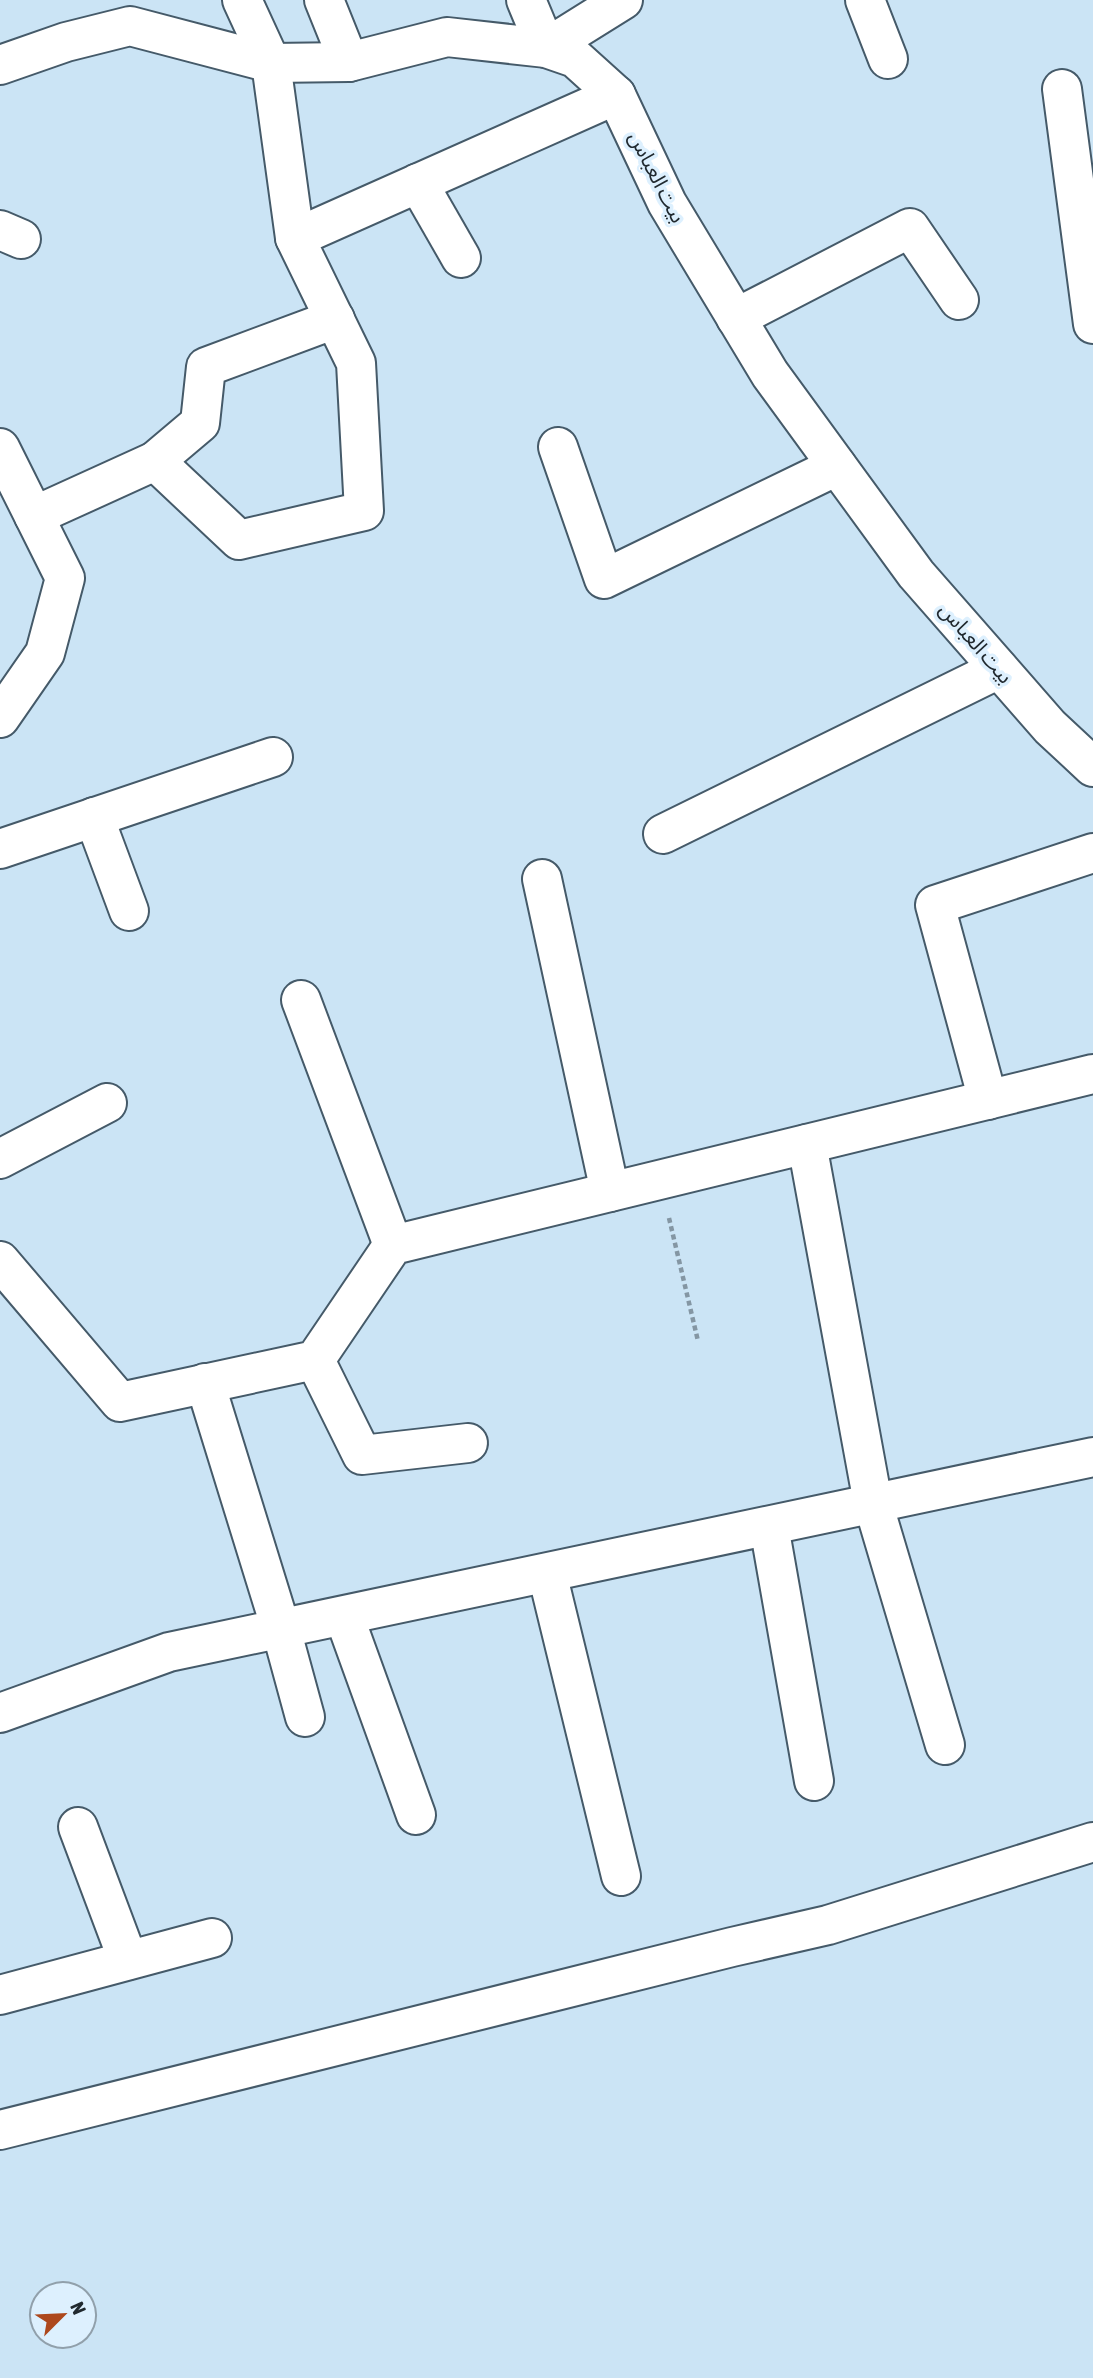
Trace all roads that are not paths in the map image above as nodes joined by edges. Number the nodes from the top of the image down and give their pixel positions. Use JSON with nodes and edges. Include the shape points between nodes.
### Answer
{"nodes":[{"id":1,"x":242,"y":0,"type":"edge"},
{"id":2,"x":324,"y":0,"type":"edge"},
{"id":3,"x":526,"y":0,"type":"edge"},
{"id":4,"x":623,"y":0,"type":"edge"},
{"id":5,"x":865,"y":0,"type":"edge"},
{"id":6,"x":546,"y":48,"type":"junction"},
{"id":7,"x":888,"y":59,"type":"dead end"},
{"id":8,"x":349,"y":62,"type":"junction"},
{"id":9,"x":271,"y":63,"type":"junction"},
{"id":10,"x":0,"y":65,"type":"edge"},
{"id":11,"x":1062,"y":89,"type":"dead end"},
{"id":12,"x":616,"y":95,"type":"junction"},
{"id":13,"x":418,"y":183,"type":"junction"},
{"id":14,"x":295,"y":237,"type":"junction"},
{"id":15,"x":461,"y":258,"type":"dead end"},
{"id":16,"x":960,"y":300,"type":"dead end"},
{"id":17,"x":736,"y":318,"type":"junction"},
{"id":18,"x":335,"y":319,"type":"junction"},
{"id":19,"x":1093,"y":324,"type":"edge"},
{"id":20,"x":558,"y":447,"type":"dead end"},
{"id":21,"x":0,"y":448,"type":"edge"},
{"id":22,"x":155,"y":461,"type":"junction"},
{"id":23,"x":837,"y":466,"type":"junction"},
{"id":24,"x":34,"y":516,"type":"junction"},
{"id":25,"x":999,"y":669,"type":"junction"},
{"id":26,"x":0,"y":718,"type":"edge"},
{"id":27,"x":273,"y":757,"type":"dead end"},
{"id":28,"x":1093,"y":767,"type":"edge"},
{"id":29,"x":94,"y":817,"type":"junction"},
{"id":30,"x":663,"y":834,"type":"dead end"},
{"id":31,"x":0,"y":849,"type":"edge"},
{"id":32,"x":1093,"y":853,"type":"edge"},
{"id":33,"x":541,"y":879,"type":"dead end"},
{"id":34,"x":129,"y":911,"type":"dead end"},
{"id":35,"x":301,"y":1000,"type":"dead end"},
{"id":36,"x":1093,"y":1074,"type":"edge"},
{"id":37,"x":988,"y":1100,"type":"junction"},
{"id":38,"x":107,"y":1103,"type":"dead end"},
{"id":39,"x":807,"y":1144,"type":"junction"},
{"id":40,"x":0,"y":1159,"type":"edge"},
{"id":41,"x":610,"y":1192,"type":"junction"},
{"id":42,"x":393,"y":1245,"type":"junction"},
{"id":43,"x":0,"y":1261,"type":"edge"},
{"id":44,"x":315,"y":1360,"type":"junction"},
{"id":45,"x":205,"y":1383,"type":"junction"},
{"id":46,"x":468,"y":1443,"type":"dead end"},
{"id":47,"x":1093,"y":1457,"type":"edge"},
{"id":48,"x":873,"y":1503,"type":"junction"},
{"id":49,"x":769,"y":1526,"type":"junction"},
{"id":50,"x":547,"y":1573,"type":"junction"},
{"id":51,"x":344,"y":1616,"type":"junction"},
{"id":52,"x":281,"y":1629,"type":"junction"},
{"id":53,"x":0,"y":1713,"type":"edge"},
{"id":54,"x":305,"y":1717,"type":"dead end"},
{"id":55,"x":945,"y":1745,"type":"dead end"},
{"id":56,"x":814,"y":1781,"type":"dead end"},
{"id":57,"x":415,"y":1815,"type":"dead end"},
{"id":58,"x":78,"y":1827,"type":"dead end"},
{"id":59,"x":1093,"y":1842,"type":"edge"},
{"id":60,"x":621,"y":1876,"type":"dead end"},
{"id":61,"x":212,"y":1938,"type":"dead end"},
{"id":62,"x":128,"y":1960,"type":"junction"},
{"id":63,"x":0,"y":1995,"type":"edge"},
{"id":64,"x":0,"y":2130,"type":"edge"}],
"edges":[{"from":1,"to":9,"type":"street"},
{"from":2,"to":8,"type":"street"},
{"from":3,"to":6,"type":"street"},
{"from":4,"to":6,"type":"street"},
{"from":5,"to":7,"type":"street"},
{"from":6,"to":8,"type":"street","name":"بیت العباس","via":[[447,37]]},
{"from":6,"to":12,"type":"street","name":"بیت العباس","via":[[575,58]]},
{"from":8,"to":9,"type":"street","name":"بیت العباس"},
{"from":9,"to":10,"type":"street","name":"بیت العباس","via":[[130,26]]},
{"from":9,"to":14,"type":"street"},
{"from":11,"to":19,"type":"street"},
{"from":12,"to":13,"type":"street"},
{"from":12,"to":17,"type":"street","name":"بیت العباس","via":[[667,203]]},
{"from":13,"to":14,"type":"street"},
{"from":13,"to":15,"type":"street"},
{"from":14,"to":18,"type":"street"},
{"from":16,"to":17,"type":"street","via":[[909,228]]},
{"from":17,"to":23,"type":"street","name":"بیت العباس","via":[[769,374]]},
{"from":18,"to":22,"type":"street","via":[[206,367],[200,423]]},
{"from":18,"to":22,"type":"street","via":[[356,363],[364,511],[239,540]]},
{"from":20,"to":23,"type":"street","via":[[604,579]]},
{"from":21,"to":24,"type":"street"},
{"from":22,"to":24,"type":"street"},
{"from":23,"to":25,"type":"street","name":"بیت العباس","via":[[916,574]]},
{"from":24,"to":26,"type":"street","via":[[65,578],[45,653]]},
{"from":25,"to":28,"type":"street","name":"بیت العباس"},
{"from":25,"to":30,"type":"street"},
{"from":27,"to":29,"type":"street"},
{"from":29,"to":31,"type":"street"},
{"from":29,"to":34,"type":"street"},
{"from":32,"to":37,"type":"street","via":[[935,905]]},
{"from":33,"to":41,"type":"street"},
{"from":35,"to":42,"type":"street"},
{"from":36,"to":37,"type":"street"},
{"from":37,"to":39,"type":"street"},
{"from":38,"to":40,"type":"street"},
{"from":39,"to":41,"type":"street"},
{"from":39,"to":48,"type":"street"},
{"from":41,"to":42,"type":"street"},
{"from":42,"to":44,"type":"street"},
{"from":43,"to":45,"type":"street","via":[[120,1402]]},
{"from":44,"to":45,"type":"street"},
{"from":44,"to":46,"type":"street","via":[[362,1455]]},
{"from":45,"to":52,"type":"street"},
{"from":47,"to":48,"type":"street"},
{"from":48,"to":49,"type":"street"},
{"from":48,"to":55,"type":"street"},
{"from":49,"to":50,"type":"street"},
{"from":49,"to":56,"type":"street"},
{"from":50,"to":51,"type":"street"},
{"from":50,"to":60,"type":"street"},
{"from":51,"to":52,"type":"street"},
{"from":51,"to":57,"type":"street"},
{"from":52,"to":53,"type":"street","via":[[169,1652]]},
{"from":52,"to":54,"type":"street"},
{"from":58,"to":62,"type":"street"},
{"from":59,"to":64,"type":"street","via":[[828,1925]]},
{"from":61,"to":62,"type":"street"},
{"from":62,"to":63,"type":"street"}]}
